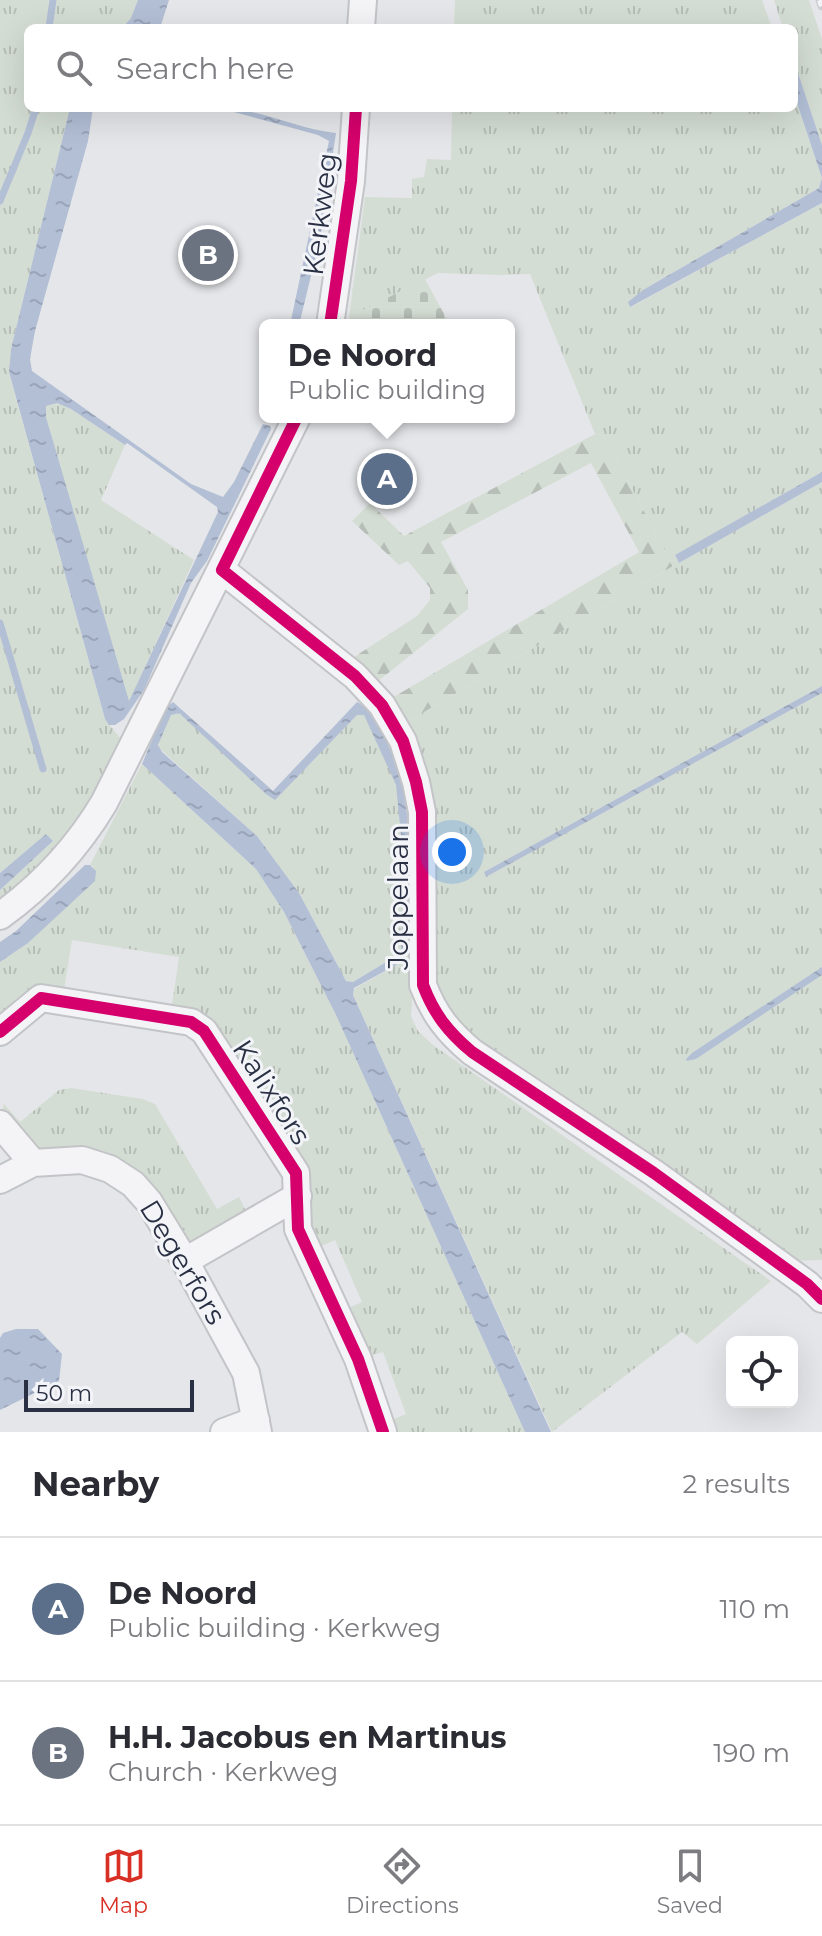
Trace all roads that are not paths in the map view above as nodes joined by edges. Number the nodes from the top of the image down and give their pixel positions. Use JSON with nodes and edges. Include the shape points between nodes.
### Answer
{"nodes":[{"id":1,"x":363,"y":0,"type":"edge"},
{"id":2,"x":361,"y":24,"type":"edge"},
{"id":3,"x":356,"y":112,"type":"edge"},
{"id":4,"x":331,"y":319,"type":"edge"},
{"id":5,"x":294,"y":423,"type":"edge"},
{"id":6,"x":222,"y":570,"type":"junction"},
{"id":7,"x":0,"y":916,"type":"edge"},
{"id":8,"x":0,"y":1032,"type":"edge"},
{"id":9,"x":0,"y":1124,"type":"edge"},
{"id":10,"x":33,"y":1163,"type":"junction"},
{"id":11,"x":0,"y":1180,"type":"edge"},
{"id":12,"x":298,"y":1196,"type":"junction"},
{"id":13,"x":185,"y":1261,"type":"junction"},
{"id":14,"x":822,"y":1299,"type":"edge"},
{"id":15,"x":257,"y":1426,"type":"edge"},
{"id":16,"x":224,"y":1432,"type":"edge"},
{"id":17,"x":383,"y":1432,"type":"edge"}],
"edges":[{"from":1,"to":2,"type":"street"},
{"from":3,"to":4,"type":"street","name":"Kerkweg"},
{"from":5,"to":6,"type":"street"},
{"from":6,"to":7,"type":"street","via":[[88,829],[29,895]]},
{"from":6,"to":14,"type":"street","name":"Joppelaan","via":[[355,676],[382,705],[403,741],[422,812],[423,985],[449,1033],[678,1190]]},
{"from":8,"to":12,"type":"street","name":"Kalixfors","via":[[41,998],[191,1022],[204,1031],[293,1168]]},
{"from":9,"to":10,"type":"street"},
{"from":10,"to":11,"type":"street","name":"Degerfors"},
{"from":10,"to":13,"type":"street","name":"Degerfors","via":[[82,1160],[110,1169],[149,1202]]},
{"from":12,"to":13,"type":"street"},
{"from":12,"to":17,"type":"street","name":"Kalixfors","via":[[298,1229],[358,1359]]},
{"from":13,"to":15,"type":"street","name":"Degerfors","via":[[246,1373]]},
{"from":15,"to":16,"type":"street"}]}
